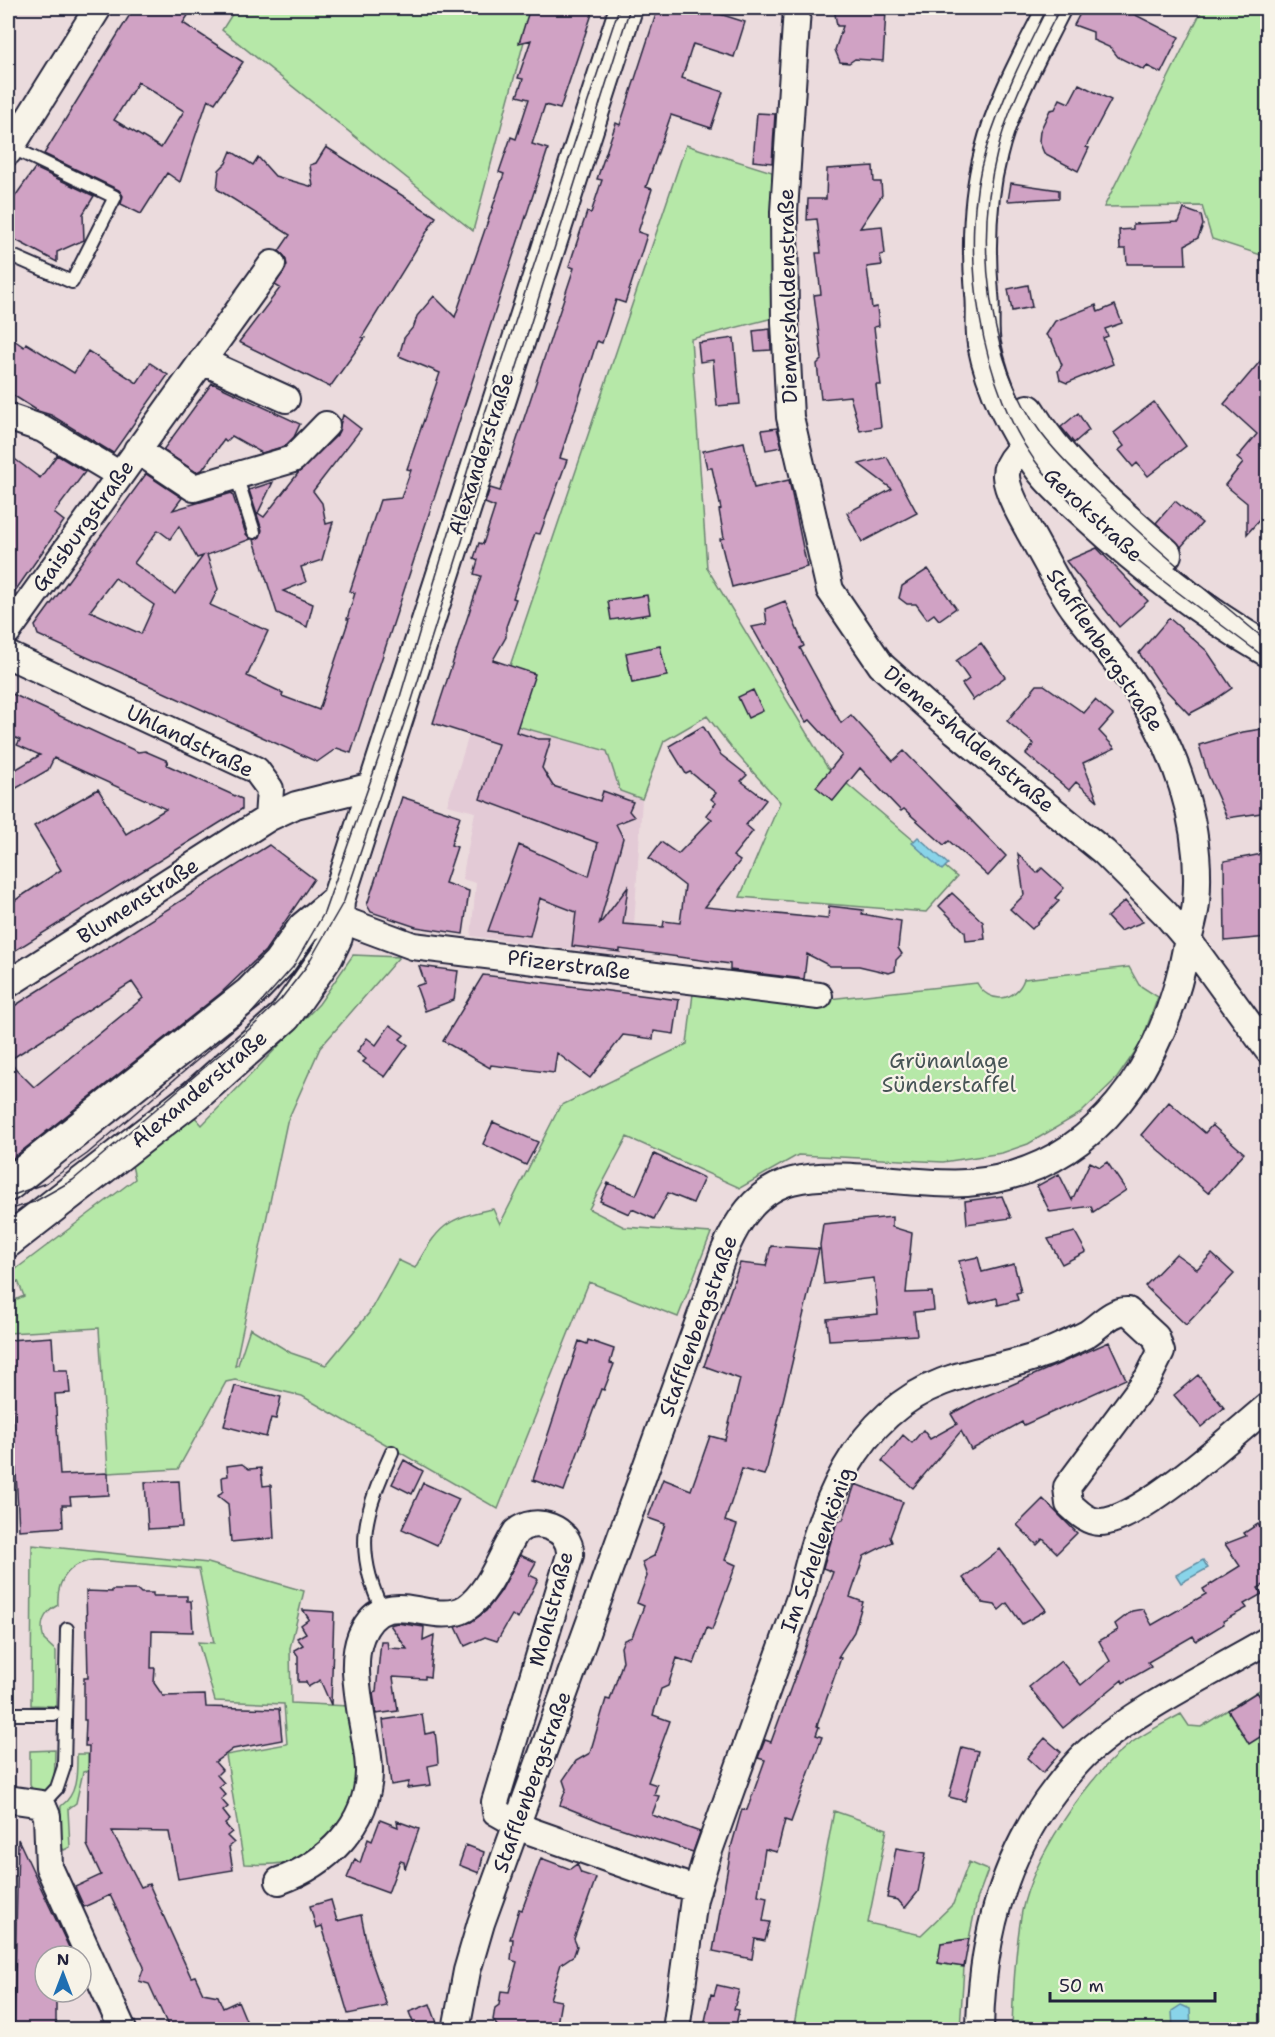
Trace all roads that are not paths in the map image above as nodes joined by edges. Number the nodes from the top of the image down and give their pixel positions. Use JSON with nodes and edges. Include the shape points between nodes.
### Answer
{"nodes":[{"id":1,"x":98,"y":8,"type":"edge"},
{"id":2,"x":626,"y":8,"type":"edge"},
{"id":3,"x":797,"y":8,"type":"edge"},
{"id":4,"x":1054,"y":8,"type":"edge"},
{"id":5,"x":9,"y":149,"type":"edge"},
{"id":6,"x":8,"y":254,"type":"edge"},
{"id":7,"x":272,"y":264,"type":"dead end"},
{"id":8,"x":202,"y":361,"type":"junction"},
{"id":9,"x":286,"y":399,"type":"dead end"},
{"id":10,"x":8,"y":417,"type":"edge"},
{"id":11,"x":326,"y":425,"type":"dead end"},
{"id":12,"x":1033,"y":439,"type":"junction"},
{"id":13,"x":137,"y":450,"type":"junction"},
{"id":14,"x":120,"y":475,"type":"junction"},
{"id":15,"x":236,"y":475,"type":"junction"},
{"id":16,"x":254,"y":532,"type":"dead end"},
{"id":17,"x":8,"y":631,"type":"edge"},
{"id":18,"x":1267,"y":650,"type":"edge"},
{"id":19,"x":8,"y":655,"type":"edge"},
{"id":20,"x":376,"y":785,"type":"junction"},
{"id":21,"x":268,"y":818,"type":"junction"},
{"id":22,"x":333,"y":910,"type":"junction"},
{"id":23,"x":1188,"y":940,"type":"junction"},
{"id":24,"x":8,"y":984,"type":"edge"},
{"id":25,"x":819,"y":996,"type":"dead end"},
{"id":26,"x":1268,"y":1050,"type":"edge"},
{"id":27,"x":8,"y":1185,"type":"edge"},
{"id":28,"x":8,"y":1241,"type":"edge"},
{"id":29,"x":1268,"y":1406,"type":"edge"},
{"id":30,"x":392,"y":1452,"type":"dead end"},
{"id":31,"x":383,"y":1611,"type":"junction"},
{"id":32,"x":67,"y":1629,"type":"dead end"},
{"id":33,"x":1268,"y":1640,"type":"edge"},
{"id":34,"x":8,"y":1714,"type":"edge"},
{"id":35,"x":54,"y":1714,"type":"dead end"},
{"id":36,"x":8,"y":1799,"type":"edge"},
{"id":37,"x":42,"y":1804,"type":"junction"},
{"id":38,"x":516,"y":1824,"type":"junction"},
{"id":39,"x":279,"y":1881,"type":"dead end"},
{"id":40,"x":697,"y":1890,"type":"junction"},
{"id":41,"x":123,"y":2030,"type":"edge"},
{"id":42,"x":456,"y":2030,"type":"edge"},
{"id":43,"x":676,"y":2030,"type":"edge"},
{"id":44,"x":980,"y":2030,"type":"edge"}],
"edges":[{"from":1,"to":5,"type":"street"},
{"from":2,"to":20,"type":"street","name":"Alexanderstraße"},
{"from":3,"to":23,"type":"street","name":"Diemershaldenstraße","via":[[784,212],[784,322],[790,417],[830,590],[880,665],[1104,852]]},
{"from":4,"to":12,"type":"street","name":"Gerokstraße","via":[[991,152],[983,195],[980,252],[984,342],[995,380]]},
{"from":5,"to":6,"type":"lane","via":[[115,197],[72,282]]},
{"from":7,"to":8,"type":"street","name":"Gaisburgstraße"},
{"from":8,"to":9,"type":"street"},
{"from":8,"to":13,"type":"street","name":"Gaisburgstraße"},
{"from":10,"to":14,"type":"street","via":[[43,429]]},
{"from":11,"to":15,"type":"street","name":"Gaisburgstraße","via":[[292,459]]},
{"from":12,"to":18,"type":"street","name":"Gerokstraße","via":[[1042,469],[1112,537],[1210,616]]},
{"from":12,"to":23,"type":"street","name":"Stafflenbergstraße","via":[[1008,465],[1006,477],[1015,502],[1072,606],[1143,701],[1182,778],[1196,854],[1196,903]]},
{"from":13,"to":14,"type":"street","name":"Gaisburgstraße"},
{"from":13,"to":15,"type":"street","name":"Gaisburgstraße","via":[[194,488]]},
{"from":14,"to":17,"type":"street","name":"Gaisburgstraße"},
{"from":15,"to":16,"type":"lane"},
{"from":19,"to":21,"type":"street","name":"Uhlandstraße","via":[[256,770],[270,789]]},
{"from":20,"to":21,"type":"street","via":[[296,805]]},
{"from":20,"to":22,"type":"street","name":"Alexanderstraße"},
{"from":21,"to":24,"type":"street","name":"Blumenstraße"},
{"from":22,"to":25,"type":"street","name":"Pfizerstraße","via":[[413,946]]},
{"from":22,"to":27,"type":"street","name":"Alexanderstraße","via":[[304,928],[279,963],[250,993]]},
{"from":22,"to":28,"type":"street","name":"Alexanderstraße","via":[[336,937],[285,1016],[196,1095]]},
{"from":23,"to":26,"type":"street","name":"Diemershaldenstraße"},
{"from":23,"to":38,"type":"street","name":"Stafflenbergstraße","via":[[1175,1000],[1144,1070],[1107,1117],[1069,1148],[1012,1174],[967,1183],[833,1178],[790,1181],[768,1192],[740,1219],[724,1252]]},
{"from":29,"to":40,"type":"street","name":"Im Schellenkönig","via":[[1161,1492],[1131,1511],[1100,1522],[1079,1514],[1069,1504],[1066,1492],[1161,1356],[1159,1340],[1131,1313],[1119,1311],[1088,1333],[1043,1354],[939,1383],[896,1408],[860,1443],[835,1486],[802,1592]]},
{"from":30,"to":31,"type":"lane","via":[[372,1498],[364,1539],[370,1581]]},
{"from":31,"to":38,"type":"street","name":"Mohlstraße","via":[[462,1610],[478,1597],[516,1532],[529,1524],[558,1531],[568,1542],[570,1555],[494,1806],[498,1814]]},
{"from":31,"to":39,"type":"street","via":[[365,1629],[356,1658],[368,1760],[368,1784],[362,1807],[337,1846],[309,1868]]},
{"from":32,"to":37,"type":"lane","via":[[64,1767],[57,1788]]},
{"from":33,"to":44,"type":"street","via":[[1128,1721],[1088,1752],[1061,1781],[1017,1847],[998,1897],[983,1973]]},
{"from":34,"to":35,"type":"lane"},
{"from":36,"to":37,"type":"street"},
{"from":37,"to":41,"type":"street","via":[[47,1816],[49,1867]]},
{"from":38,"to":40,"type":"street"},
{"from":38,"to":42,"type":"street","name":"Stafflenbergstraße","via":[[473,1946]]},
{"from":40,"to":43,"type":"street","name":"Im Schellenkönig"}]}
